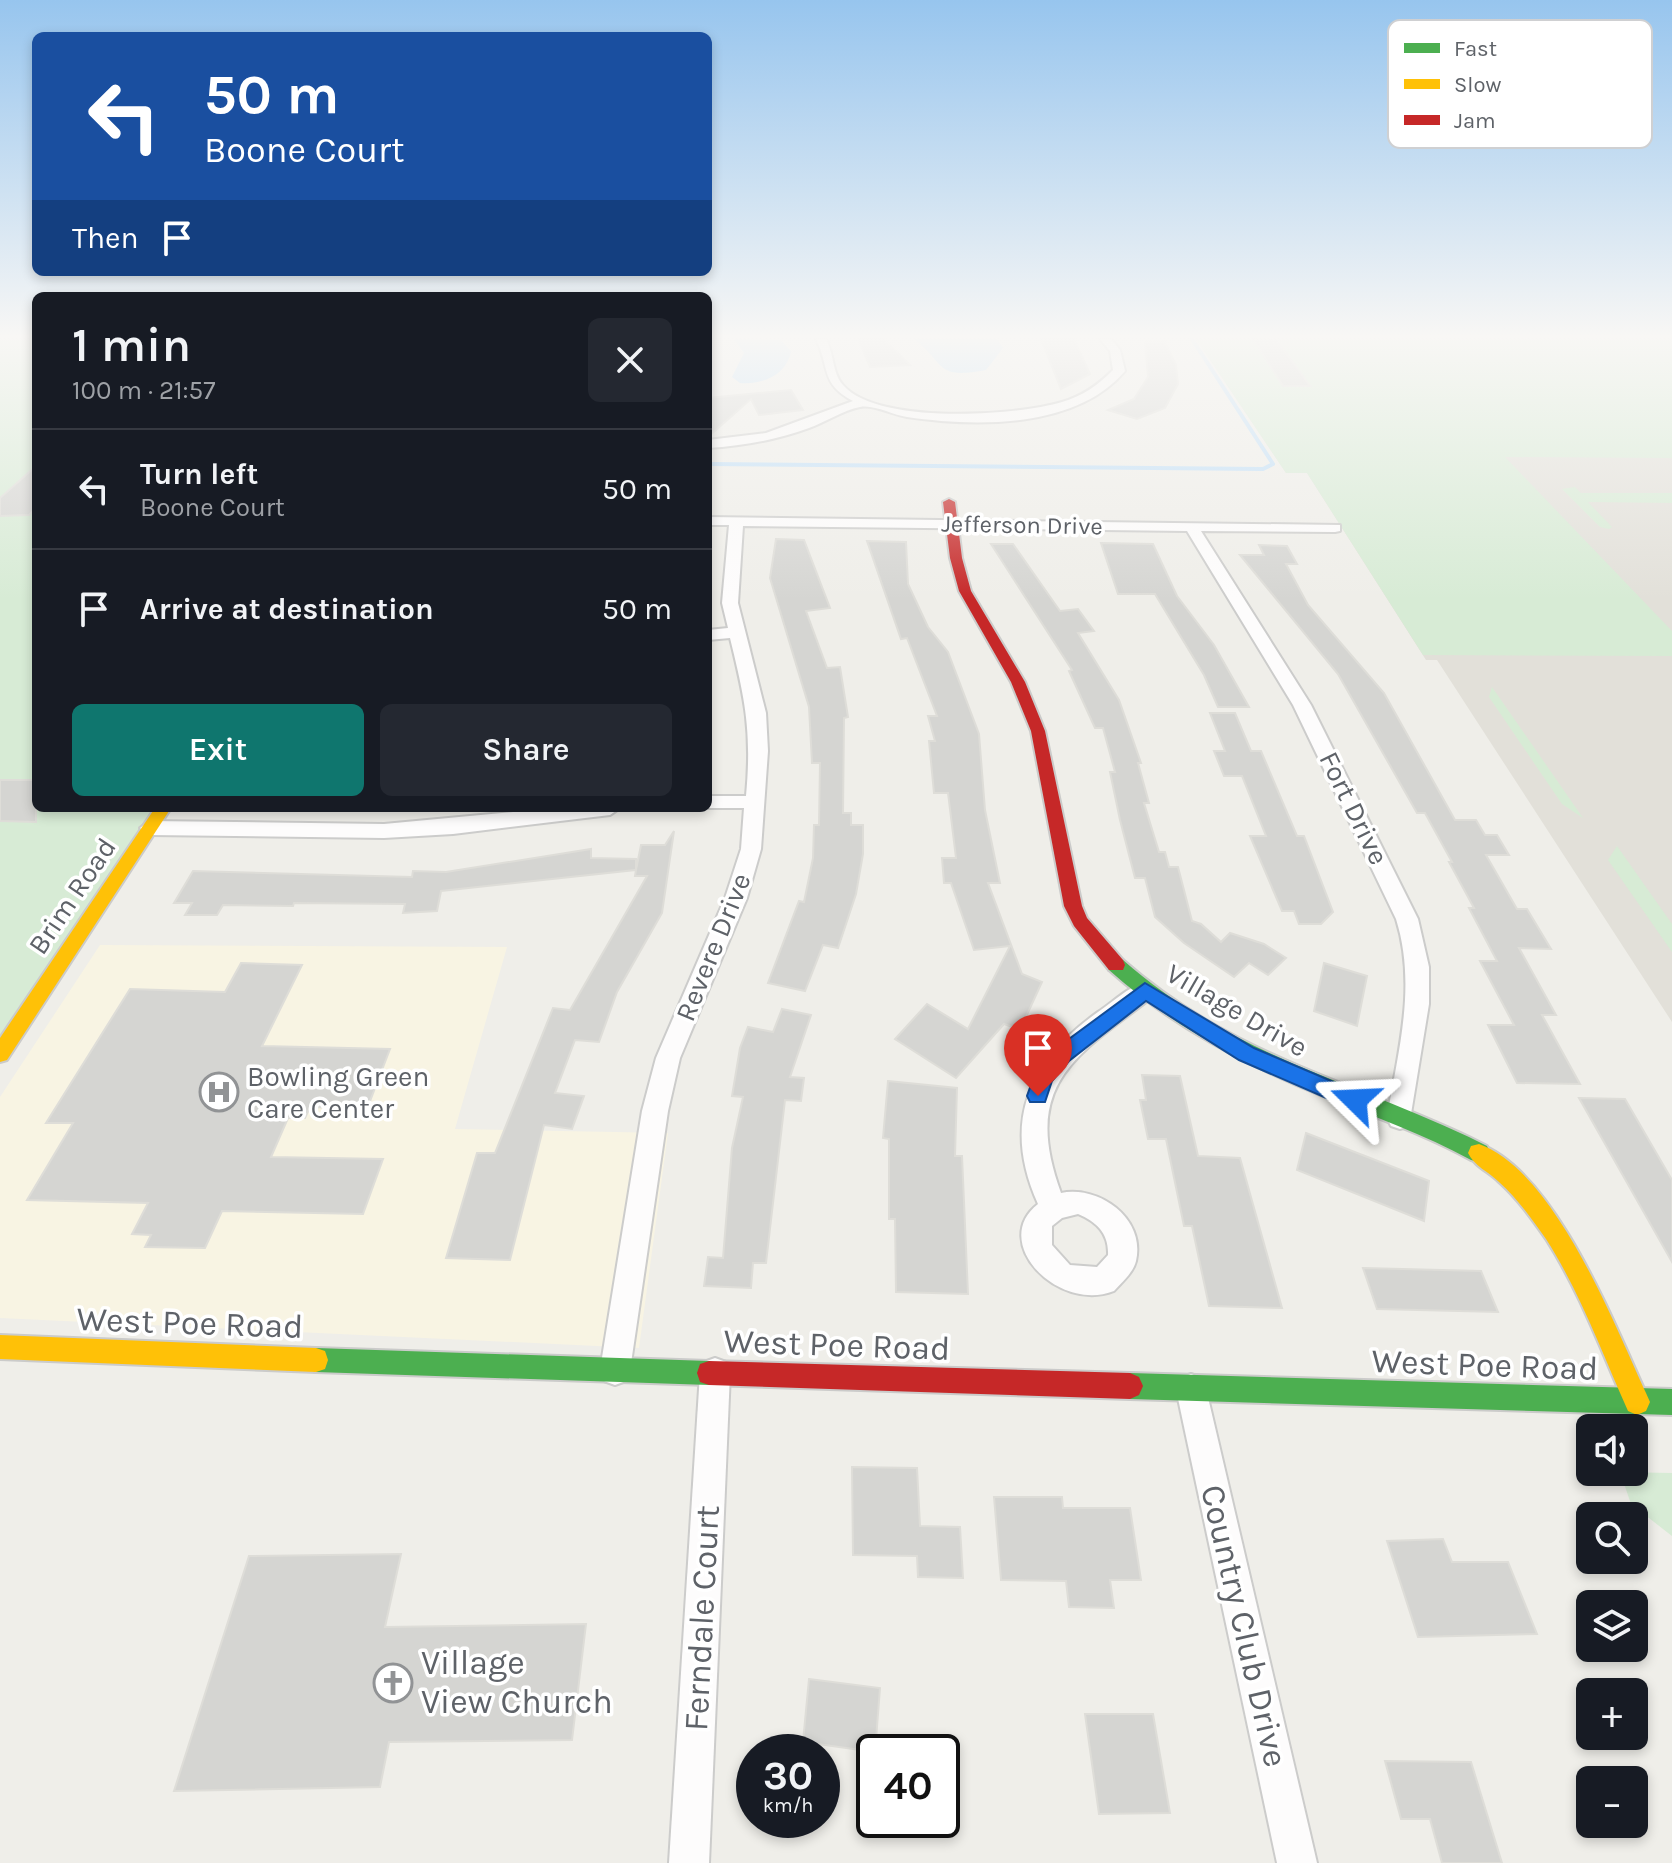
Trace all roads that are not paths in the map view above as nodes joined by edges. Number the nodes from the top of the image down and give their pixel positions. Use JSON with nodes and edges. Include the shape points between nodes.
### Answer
{"nodes":[{"id":1,"x":806,"y":426,"type":"edge"},
{"id":2,"x":712,"y":444,"type":"edge"},
{"id":3,"x":949,"y":502,"type":"dead end"},
{"id":4,"x":712,"y":521,"type":"edge"},
{"id":5,"x":736,"y":522,"type":"junction"},
{"id":6,"x":952,"y":524,"type":"junction"},
{"id":7,"x":1192,"y":527,"type":"junction"},
{"id":8,"x":1335,"y":528,"type":"dead end"},
{"id":9,"x":737,"y":632,"type":"junction"},
{"id":10,"x":712,"y":635,"type":"edge"},
{"id":11,"x":712,"y":802,"type":"edge"},
{"id":12,"x":757,"y":802,"type":"junction"},
{"id":13,"x":160,"y":812,"type":"edge"},
{"id":14,"x":577,"y":812,"type":"edge"},
{"id":15,"x":150,"y":828,"type":"junction"},
{"id":16,"x":1145,"y":991,"type":"junction"},
{"id":17,"x":0,"y":1054,"type":"edge"},
{"id":18,"x":1400,"y":1118,"type":"junction"},
{"id":19,"x":1053,"y":1207,"type":"dead end"},
{"id":20,"x":0,"y":1347,"type":"edge"},
{"id":21,"x":615,"y":1370,"type":"junction"},
{"id":22,"x":715,"y":1373,"type":"junction"},
{"id":23,"x":1191,"y":1389,"type":"junction"},
{"id":24,"x":1637,"y":1402,"type":"junction"},
{"id":25,"x":1672,"y":1402,"type":"edge"},
{"id":26,"x":689,"y":1863,"type":"edge"},
{"id":27,"x":1297,"y":1863,"type":"edge"}],
"edges":[{"from":1,"to":2,"type":"street","via":[[750,441]]},
{"from":3,"to":6,"type":"street","name":"Village Drive"},
{"from":4,"to":5,"type":"street","name":"Jefferson Drive"},
{"from":5,"to":6,"type":"street","name":"Jefferson Drive"},
{"from":5,"to":9,"type":"street","name":"Revere Drive","via":[[728,582]]},
{"from":6,"to":7,"type":"street","name":"Jefferson Drive"},
{"from":6,"to":16,"type":"street","name":"Village Drive","via":[[966,594],[1032,713],[1075,910],[1089,933]]},
{"from":7,"to":8,"type":"street","name":"Jefferson Drive"},
{"from":7,"to":18,"type":"street","name":"Fort Drive","via":[[1210,567],[1303,707],[1412,935],[1418,996]]},
{"from":9,"to":10,"type":"street"},
{"from":9,"to":12,"type":"street","name":"Revere Drive","via":[[757,713]]},
{"from":11,"to":12,"type":"street"},
{"from":12,"to":21,"type":"street","name":"Revere Drive","via":[[751,849],[736,898],[668,1058]]},
{"from":13,"to":15,"type":"street","name":"Brim Road"},
{"from":14,"to":15,"type":"street","via":[[384,831]]},
{"from":15,"to":17,"type":"street","name":"Brim Road"},
{"from":16,"to":18,"type":"street","name":"Village Drive","via":[[1246,1054]]},
{"from":16,"to":19,"type":"street","via":[[1061,1055],[1043,1077],[1032,1115],[1041,1182]]},
{"from":18,"to":24,"type":"street","name":"Village Drive","via":[[1448,1135],[1489,1159],[1533,1201]]},
{"from":20,"to":21,"type":"street","name":"West Poe Road"},
{"from":21,"to":22,"type":"street","name":"West Poe Road"},
{"from":22,"to":23,"type":"street","name":"West Poe Road"},
{"from":22,"to":26,"type":"street","name":"Ferndale Court"},
{"from":23,"to":24,"type":"street","name":"West Poe Road"},
{"from":23,"to":27,"type":"street","name":"Country Club Drive"},
{"from":24,"to":25,"type":"street","name":"West Poe Road"}]}
